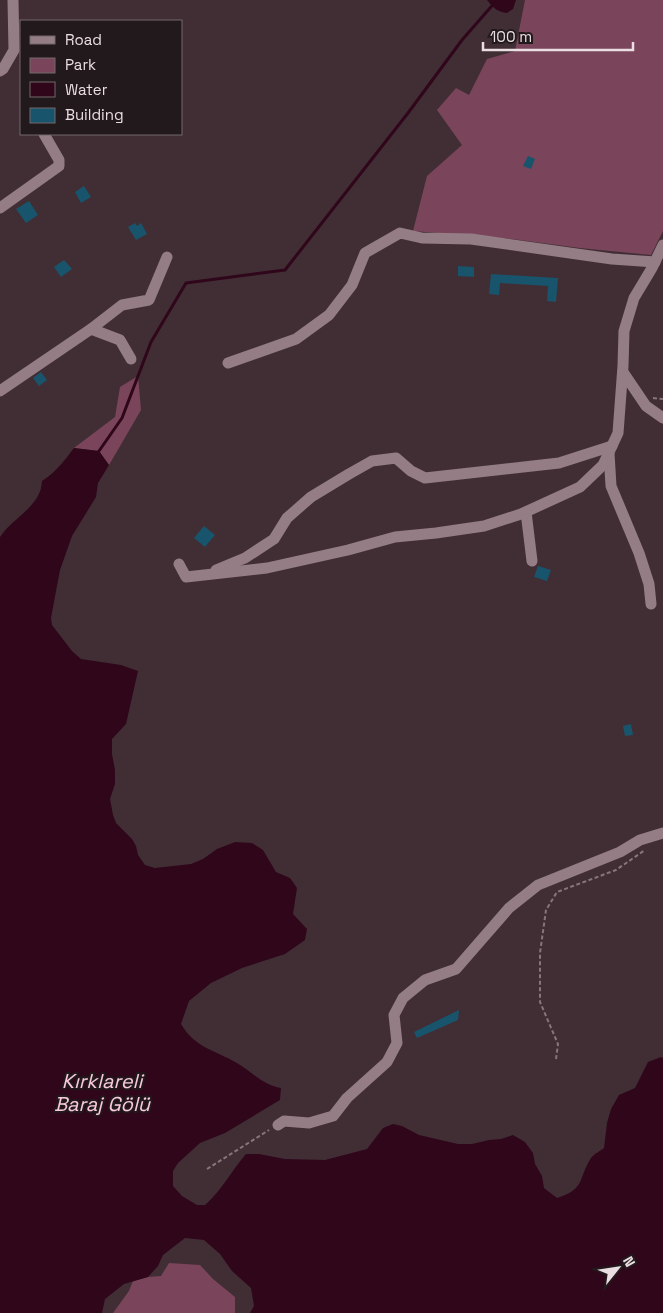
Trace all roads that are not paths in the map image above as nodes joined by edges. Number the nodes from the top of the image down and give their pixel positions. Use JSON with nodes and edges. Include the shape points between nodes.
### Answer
{"nodes":[{"id":1,"x":13,"y":0,"type":"edge"},
{"id":2,"x":0,"y":71,"type":"edge"},
{"id":3,"x":45,"y":135,"type":"edge"},
{"id":4,"x":0,"y":208,"type":"edge"},
{"id":5,"x":663,"y":245,"type":"edge"},
{"id":6,"x":168,"y":257,"type":"dead end"},
{"id":7,"x":655,"y":262,"type":"junction"},
{"id":8,"x":91,"y":329,"type":"junction"},
{"id":9,"x":131,"y":359,"type":"dead end"},
{"id":10,"x":228,"y":363,"type":"dead end"},
{"id":11,"x":623,"y":372,"type":"junction"},
{"id":12,"x":0,"y":391,"type":"edge"},
{"id":13,"x":663,"y":418,"type":"edge"},
{"id":14,"x":611,"y":449,"type":"junction"},
{"id":15,"x":526,"y":512,"type":"junction"},
{"id":16,"x":532,"y":562,"type":"dead end"},
{"id":17,"x":178,"y":564,"type":"dead end"},
{"id":18,"x":204,"y":576,"type":"junction"},
{"id":19,"x":651,"y":604,"type":"dead end"},
{"id":20,"x":660,"y":834,"type":"edge"},
{"id":21,"x":278,"y":1124,"type":"road end"}],
"edges":[{"from":1,"to":2,"type":"street","via":[[14,50]]},
{"from":3,"to":4,"type":"street","via":[[59,160],[59,166]]},
{"from":5,"to":7,"type":"street"},
{"from":6,"to":8,"type":"street","via":[[149,300],[122,305]]},
{"from":7,"to":10,"type":"street","via":[[400,233],[365,253],[352,285],[329,315],[296,339]]},
{"from":7,"to":11,"type":"street","via":[[634,298],[624,331]]},
{"from":8,"to":9,"type":"street","via":[[120,340]]},
{"from":8,"to":12,"type":"street"},
{"from":11,"to":13,"type":"street","via":[[646,406]]},
{"from":11,"to":14,"type":"street","via":[[618,433]]},
{"from":14,"to":15,"type":"street","via":[[604,465],[580,487]]},
{"from":14,"to":18,"type":"street","via":[[559,463],[425,478],[396,458],[372,461],[312,497],[287,518],[274,539],[245,558]]},
{"from":14,"to":19,"type":"street","via":[[611,486],[639,553]]},
{"from":15,"to":16,"type":"street"},
{"from":15,"to":18,"type":"street","via":[[484,526],[395,537],[267,568]]},
{"from":17,"to":18,"type":"street","via":[[186,577]]},
{"from":20,"to":21,"type":"street","via":[[538,885],[509,908],[456,969],[424,980],[403,998],[394,1015],[397,1043],[387,1062],[347,1098],[334,1116],[309,1123]]}]}
